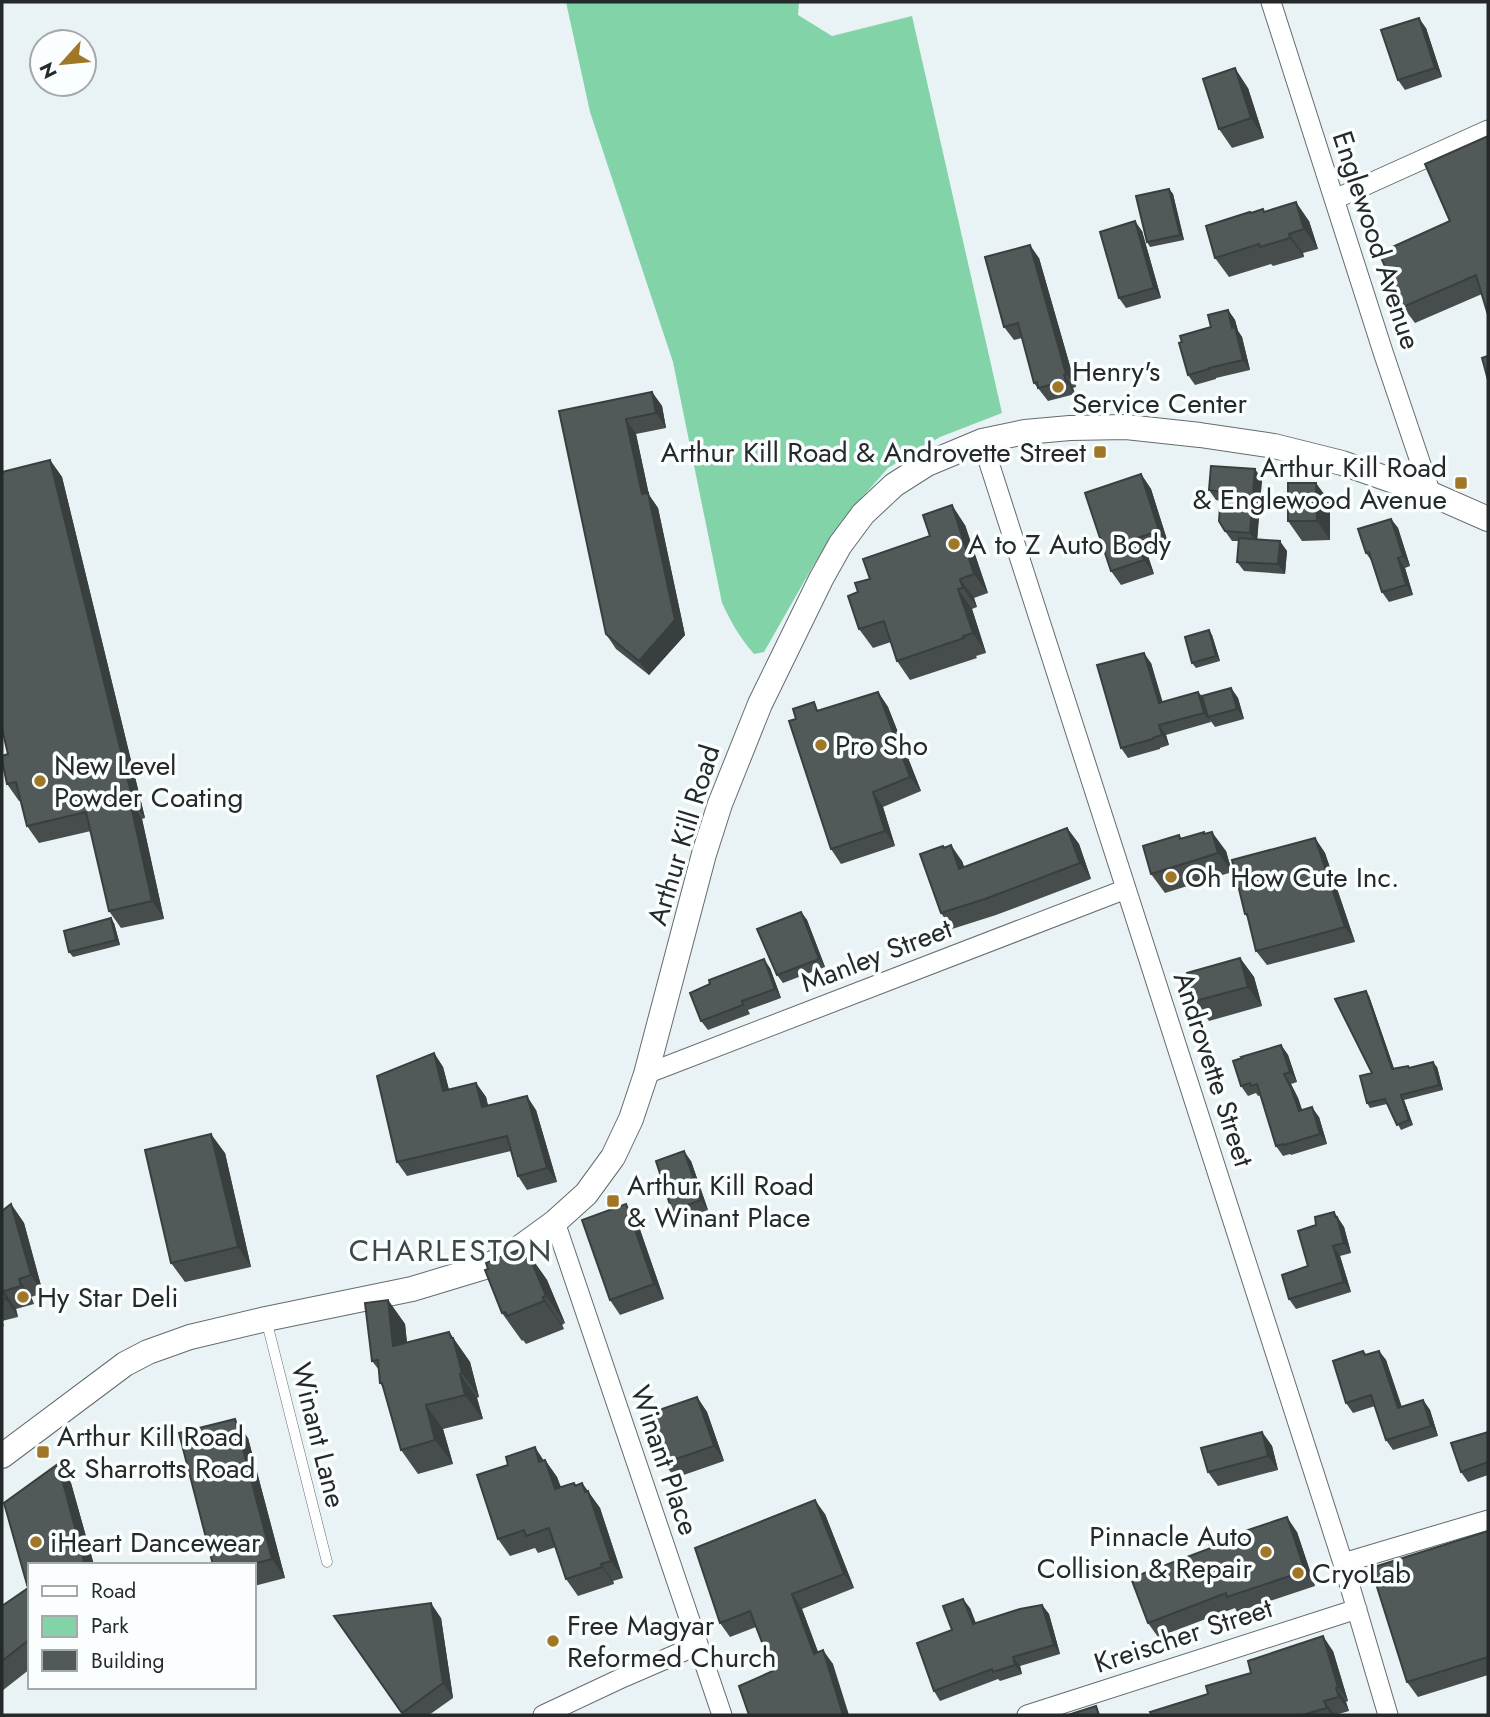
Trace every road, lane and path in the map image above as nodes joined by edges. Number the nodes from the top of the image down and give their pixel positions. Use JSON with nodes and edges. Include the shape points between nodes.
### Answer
{"nodes":[{"id":1,"x":1271,"y":2,"type":"edge"},
{"id":2,"x":1488,"y":130,"type":"edge"},
{"id":3,"x":1335,"y":199,"type":"junction"},
{"id":4,"x":982,"y":441,"type":"junction"},
{"id":5,"x":1431,"y":494,"type":"junction"},
{"id":6,"x":1488,"y":519,"type":"edge"},
{"id":7,"x":1126,"y":889,"type":"junction"},
{"id":8,"x":646,"y":1074,"type":"junction"},
{"id":9,"x":555,"y":1222,"type":"junction"},
{"id":10,"x":266,"y":1319,"type":"junction"},
{"id":11,"x":2,"y":1456,"type":"edge"},
{"id":12,"x":1488,"y":1520,"type":"edge"},
{"id":13,"x":327,"y":1562,"type":"dead end"},
{"id":14,"x":1343,"y":1563,"type":"junction"},
{"id":15,"x":1357,"y":1609,"type":"junction"},
{"id":16,"x":698,"y":1645,"type":"junction"},
{"id":17,"x":543,"y":1715,"type":"edge"},
{"id":18,"x":722,"y":1715,"type":"edge"},
{"id":19,"x":1027,"y":1715,"type":"edge"},
{"id":20,"x":1388,"y":1715,"type":"edge"}],
"edges":[{"from":1,"to":3,"type":"street","name":"Englewood Avenue"},
{"from":2,"to":3,"type":"street"},
{"from":3,"to":5,"type":"street","name":"Englewood Avenue"},
{"from":4,"to":5,"type":"street","name":"Arthur Kill Road","via":[[1026,432],[1126,426],[1274,446],[1342,463]]},
{"from":4,"to":7,"type":"street","name":"Androvette Street"},
{"from":4,"to":8,"type":"street","name":"Arthur Kill Road","via":[[927,464],[894,485],[863,514],[821,579],[760,704],[720,804]]},
{"from":5,"to":6,"type":"street","name":"Arthur Kill Road"},
{"from":7,"to":8,"type":"street","name":"Manley Street"},
{"from":7,"to":14,"type":"street","name":"Androvette Street"},
{"from":8,"to":9,"type":"street","name":"Arthur Kill Road","via":[[613,1157],[586,1194]]},
{"from":9,"to":10,"type":"street","name":"Arthur Kill Road","via":[[488,1266],[412,1289]]},
{"from":9,"to":16,"type":"street","name":"Winant Place"},
{"from":10,"to":11,"type":"street","name":"Arthur Kill Road","via":[[190,1337],[139,1357]]},
{"from":10,"to":13,"type":"lane","name":"Winant Lane"},
{"from":12,"to":14,"type":"street"},
{"from":14,"to":15,"type":"street","name":"Androvette Street"},
{"from":15,"to":19,"type":"street","name":"Kreischer Street"},
{"from":15,"to":20,"type":"street","name":"Androvette Street"},
{"from":16,"to":17,"type":"street"},
{"from":16,"to":18,"type":"street","name":"Winant Place"}]}
